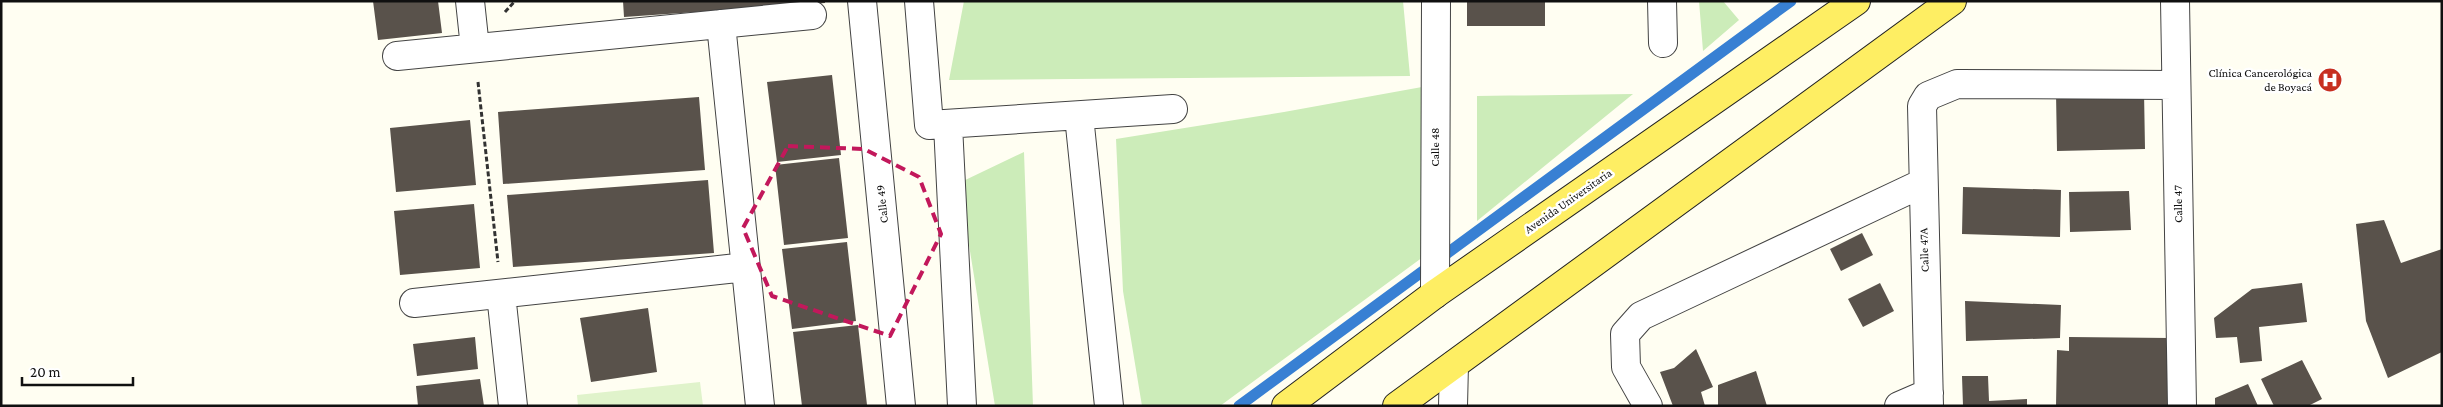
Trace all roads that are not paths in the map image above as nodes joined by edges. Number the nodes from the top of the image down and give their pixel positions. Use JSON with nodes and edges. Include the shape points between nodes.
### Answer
{"nodes":[{"id":1,"x":470,"y":1,"type":"edge"},
{"id":2,"x":862,"y":1,"type":"edge"},
{"id":3,"x":919,"y":1,"type":"edge"},
{"id":4,"x":1436,"y":1,"type":"edge"},
{"id":5,"x":1662,"y":1,"type":"edge"},
{"id":6,"x":1856,"y":1,"type":"edge"},
{"id":7,"x":1952,"y":1,"type":"edge"},
{"id":8,"x":2175,"y":1,"type":"edge"},
{"id":9,"x":812,"y":15,"type":"dead end"},
{"id":10,"x":721,"y":24,"type":"junction"},
{"id":11,"x":1663,"y":43,"type":"dead end"},
{"id":12,"x":474,"y":48,"type":"junction"},
{"id":13,"x":397,"y":56,"type":"dead end"},
{"id":14,"x":2176,"y":85,"type":"junction"},
{"id":15,"x":1173,"y":109,"type":"dead end"},
{"id":16,"x":1079,"y":116,"type":"junction"},
{"id":17,"x":948,"y":125,"type":"junction"},
{"id":18,"x":1922,"y":184,"type":"junction"},
{"id":19,"x":746,"y":267,"type":"junction"},
{"id":20,"x":502,"y":294,"type":"junction"},
{"id":21,"x":1434,"y":294,"type":"junction"},
{"id":22,"x":414,"y":303,"type":"dead end"},
{"id":23,"x":1454,"y":365,"type":"junction"},
{"id":24,"x":1929,"y":399,"type":"edge"},
{"id":25,"x":514,"y":406,"type":"edge"},
{"id":26,"x":760,"y":406,"type":"edge"},
{"id":27,"x":901,"y":406,"type":"edge"},
{"id":28,"x":962,"y":406,"type":"edge"},
{"id":29,"x":1109,"y":406,"type":"edge"},
{"id":30,"x":1286,"y":406,"type":"edge"},
{"id":31,"x":1397,"y":406,"type":"edge"},
{"id":32,"x":1454,"y":406,"type":"edge"},
{"id":33,"x":1648,"y":406,"type":"edge"},
{"id":34,"x":1899,"y":406,"type":"edge"},
{"id":35,"x":2182,"y":406,"type":"edge"}],
"edges":[{"from":1,"to":12,"type":"street"},
{"from":2,"to":27,"type":"street","name":"Calle 49"},
{"from":3,"to":17,"type":"street","via":[[929,125]]},
{"from":4,"to":21,"type":"street","name":"Calle 48"},
{"from":5,"to":11,"type":"street"},
{"from":6,"to":21,"type":"main road","name":"Avenida Universitaria"},
{"from":7,"to":23,"type":"main road"},
{"from":8,"to":14,"type":"street","name":"Calle 47"},
{"from":9,"to":10,"type":"street"},
{"from":10,"to":12,"type":"street"},
{"from":10,"to":19,"type":"street"},
{"from":12,"to":13,"type":"street"},
{"from":14,"to":18,"type":"street","name":"Calle 47A","via":[[1957,84],[1928,96],[1922,106]]},
{"from":14,"to":35,"type":"street","name":"Calle 47"},
{"from":15,"to":16,"type":"street"},
{"from":16,"to":17,"type":"street"},
{"from":16,"to":29,"type":"street"},
{"from":17,"to":28,"type":"street"},
{"from":18,"to":24,"type":"street","name":"Calle 47A"},
{"from":18,"to":33,"type":"street","via":[[1641,316],[1625,334],[1626,367]]},
{"from":19,"to":20,"type":"street"},
{"from":19,"to":26,"type":"street"},
{"from":20,"to":22,"type":"street"},
{"from":20,"to":25,"type":"street"},
{"from":21,"to":30,"type":"main road","name":"Avenida Universitaria"},
{"from":23,"to":31,"type":"main road"},
{"from":23,"to":32,"type":"street"},
{"from":24,"to":34,"type":"street"}]}
